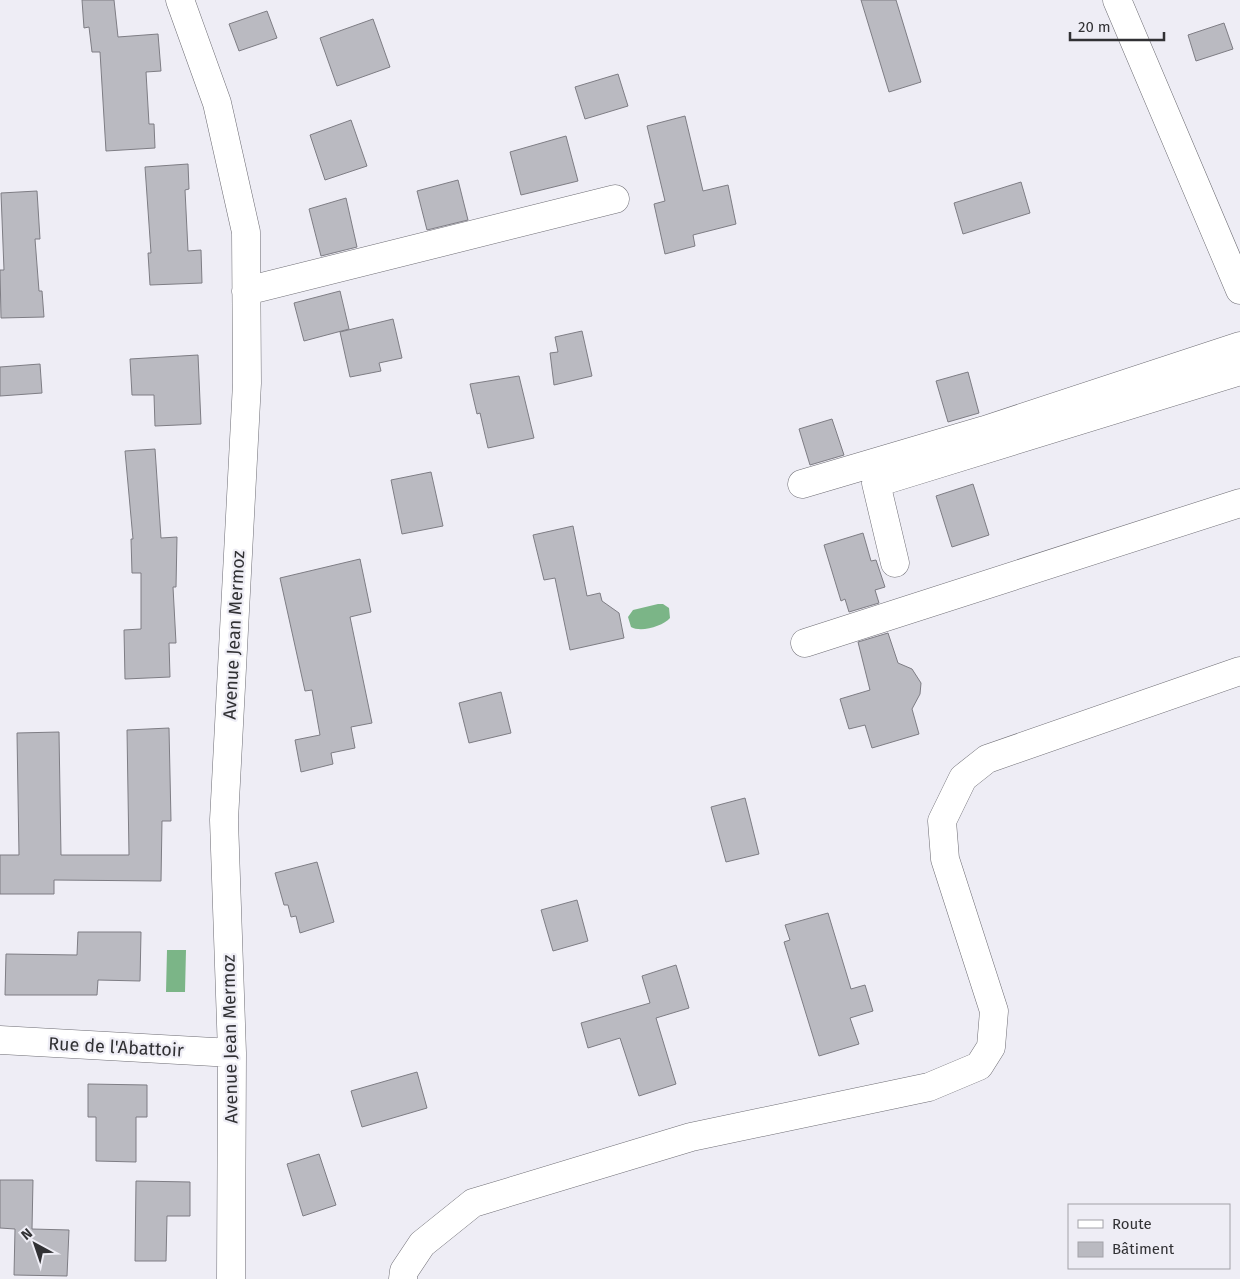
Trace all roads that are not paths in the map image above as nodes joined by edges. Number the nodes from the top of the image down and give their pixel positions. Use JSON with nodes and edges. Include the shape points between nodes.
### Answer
{"nodes":[{"id":1,"x":180,"y":0,"type":"edge"},
{"id":2,"x":1117,"y":0,"type":"edge"},
{"id":3,"x":615,"y":199,"type":"dead end"},
{"id":4,"x":1240,"y":290,"type":"edge"},
{"id":5,"x":246,"y":291,"type":"junction"},
{"id":6,"x":1240,"y":346,"type":"edge"},
{"id":7,"x":1240,"y":372,"type":"edge"},
{"id":8,"x":802,"y":484,"type":"dead end"},
{"id":9,"x":1240,"y":503,"type":"edge"},
{"id":10,"x":895,"y":563,"type":"dead end"},
{"id":11,"x":805,"y":643,"type":"dead end"},
{"id":12,"x":1240,"y":671,"type":"edge"},
{"id":13,"x":0,"y":1040,"type":"edge"},
{"id":14,"x":232,"y":1053,"type":"junction"},
{"id":15,"x":231,"y":1279,"type":"edge"},
{"id":16,"x":404,"y":1279,"type":"edge"}],
"edges":[{"from":1,"to":5,"type":"street","name":"Avenue Jean Mermoz","via":[[217,103],[246,232]]},
{"from":2,"to":4,"type":"street"},
{"from":3,"to":5,"type":"street"},
{"from":5,"to":14,"type":"street","name":"Avenue Jean Mermoz","via":[[247,383],[224,820]]},
{"from":6,"to":8,"type":"street","via":[[985,430]]},
{"from":7,"to":10,"type":"street","via":[[876,483]]},
{"from":9,"to":11,"type":"street"},
{"from":12,"to":16,"type":"street","via":[[987,759],[963,778],[942,821],[945,859],[994,1011],[991,1047],[978,1066],[929,1087],[690,1137],[473,1203],[422,1244],[404,1271]]},
{"from":13,"to":14,"type":"street","name":"Rue de l'Abattoir"},
{"from":14,"to":15,"type":"street","name":"Avenue Jean Mermoz"}]}
